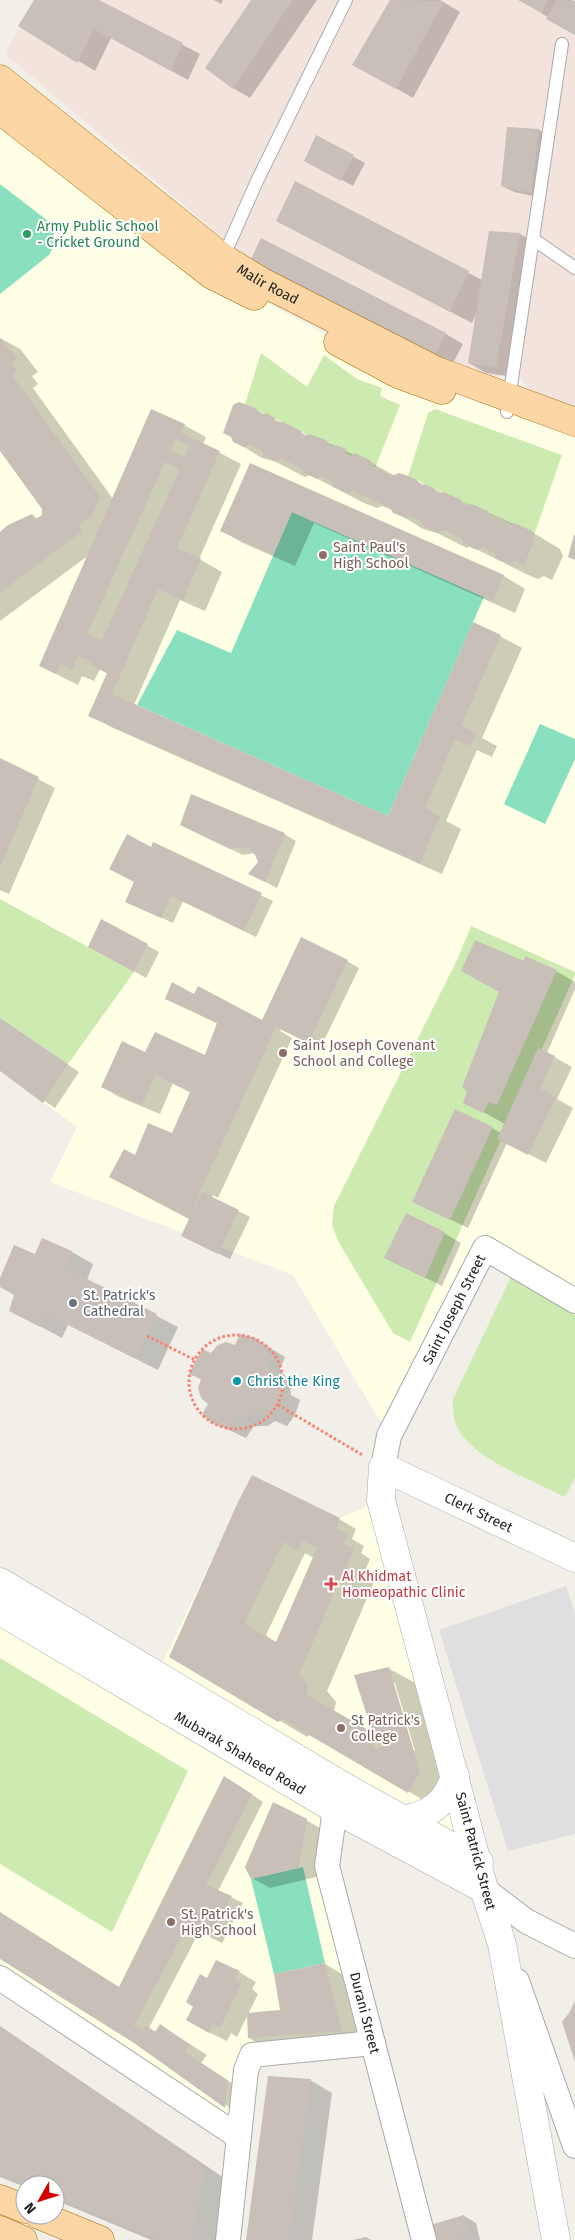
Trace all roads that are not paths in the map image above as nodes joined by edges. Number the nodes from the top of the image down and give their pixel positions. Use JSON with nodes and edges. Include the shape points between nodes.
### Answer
{"nodes":[{"id":1,"x":346,"y":0,"type":"edge"},
{"id":2,"x":562,"y":44,"type":"dead end"},
{"id":3,"x":0,"y":79,"type":"edge"},
{"id":4,"x":0,"y":110,"type":"edge"},
{"id":5,"x":533,"y":239,"type":"junction"},
{"id":6,"x":223,"y":258,"type":"junction"},
{"id":7,"x":575,"y":268,"type":"edge"},
{"id":8,"x":508,"y":404,"type":"junction"},
{"id":9,"x":575,"y":422,"type":"edge"},
{"id":10,"x":575,"y":437,"type":"edge"},
{"id":11,"x":575,"y":1301,"type":"edge"},
{"id":12,"x":383,"y":1467,"type":"junction"},
{"id":13,"x":575,"y":1558,"type":"edge"},
{"id":14,"x":0,"y":1582,"type":"edge"},
{"id":15,"x":0,"y":1611,"type":"edge"},
{"id":16,"x":455,"y":1776,"type":"junction"},
{"id":17,"x":339,"y":1797,"type":"junction"},
{"id":18,"x":405,"y":1819,"type":"junction"},
{"id":19,"x":478,"y":1862,"type":"junction"},
{"id":20,"x":484,"y":1889,"type":"junction"},
{"id":21,"x":571,"y":1937,"type":"edge"},
{"id":22,"x":502,"y":1944,"type":"junction"},
{"id":23,"x":0,"y":1978,"type":"edge"},
{"id":24,"x":373,"y":2043,"type":"junction"},
{"id":25,"x":239,"y":2137,"type":"junction"},
{"id":26,"x":575,"y":2146,"type":"edge"},
{"id":27,"x":0,"y":2199,"type":"edge"},
{"id":28,"x":15,"y":2205,"type":"edge"},
{"id":29,"x":63,"y":2225,"type":"edge"},
{"id":30,"x":0,"y":2230,"type":"edge"},
{"id":31,"x":23,"y":2240,"type":"edge"},
{"id":32,"x":100,"y":2240,"type":"edge"},
{"id":33,"x":228,"y":2240,"type":"edge"},
{"id":34,"x":424,"y":2240,"type":"edge"},
{"id":35,"x":556,"y":2240,"type":"edge"}],
"edges":[{"from":1,"to":6,"type":"lane"},
{"from":2,"to":5,"type":"lane"},
{"from":3,"to":6,"type":"main road","name":"Malir Road"},
{"from":4,"to":8,"type":"main road","name":"Malir Road","via":[[212,275],[398,374]]},
{"from":5,"to":7,"type":"lane"},
{"from":5,"to":8,"type":"lane"},
{"from":6,"to":8,"type":"main road","name":"Malir Road","via":[[262,282]]},
{"from":8,"to":9,"type":"main road","name":"Malir Road"},
{"from":8,"to":10,"type":"main road","name":"Malir Road"},
{"from":11,"to":12,"type":"street","name":"Saint Joseph Street","via":[[485,1248],[389,1436]]},
{"from":12,"to":13,"type":"street","name":"Clerk Street"},
{"from":12,"to":16,"type":"street","name":"Saint Patrick Street","via":[[381,1500]]},
{"from":14,"to":17,"type":"street","name":"Mubarak Shaheed Road"},
{"from":15,"to":17,"type":"street","name":"Mubarak Shaheed Road"},
{"from":16,"to":18,"type":"street","via":[[452,1788],[438,1806],[428,1814]]},
{"from":16,"to":19,"type":"street","name":"Saint Patrick Street"},
{"from":17,"to":18,"type":"street","name":"Mubarak Shaheed Road"},
{"from":17,"to":20,"type":"street","name":"Mubarak Shaheed Road"},
{"from":17,"to":24,"type":"street","name":"Durani Street","via":[[327,1866]]},
{"from":18,"to":19,"type":"street","name":"Mubarak Shaheed Road"},
{"from":19,"to":20,"type":"street","name":"Saint Patrick Street"},
{"from":20,"to":21,"type":"street","via":[[526,1921]]},
{"from":20,"to":22,"type":"street","name":"Saint Patrick Street"},
{"from":22,"to":26,"type":"street","via":[[522,1991]]},
{"from":22,"to":35,"type":"street","name":"Saint Patrick Street"},
{"from":23,"to":25,"type":"street"},
{"from":24,"to":25,"type":"street","via":[[252,2054],[246,2070]]},
{"from":24,"to":34,"type":"street","name":"Durani Street"},
{"from":25,"to":33,"type":"street"},
{"from":27,"to":28,"type":"main road"},
{"from":29,"to":32,"type":"main road"},
{"from":30,"to":31,"type":"main road"}]}
